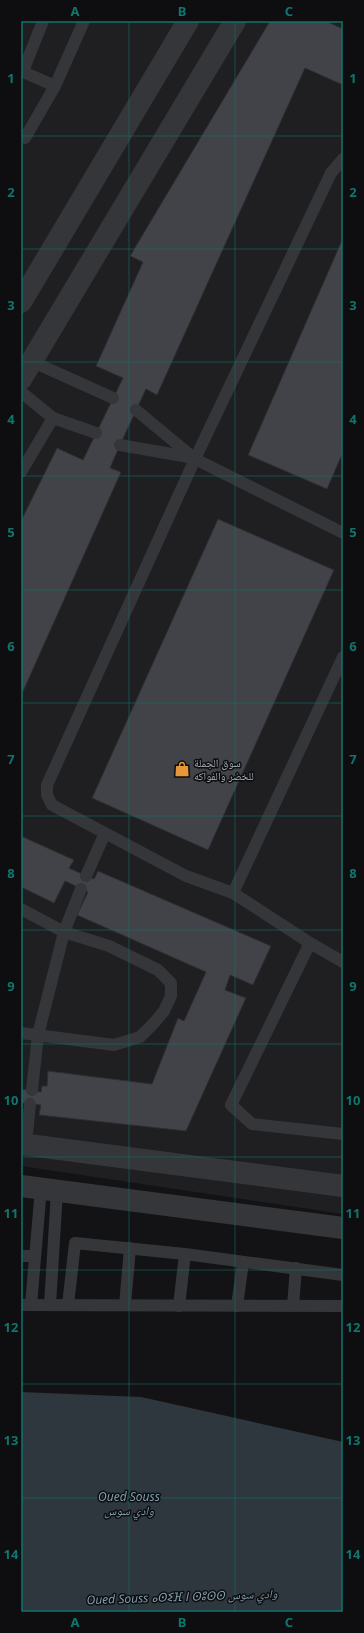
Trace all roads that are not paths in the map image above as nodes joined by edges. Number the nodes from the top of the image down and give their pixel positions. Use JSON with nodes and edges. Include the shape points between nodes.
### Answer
{"nodes":[{"id":1,"x":43,"y":21,"type":"edge"},
{"id":2,"x":84,"y":21,"type":"edge"},
{"id":3,"x":188,"y":21,"type":"edge"},
{"id":4,"x":234,"y":21,"type":"edge"},
{"id":5,"x":22,"y":71,"type":"edge"},
{"id":6,"x":55,"y":86,"type":"junction"},
{"id":7,"x":22,"y":140,"type":"edge"},
{"id":8,"x":343,"y":159,"type":"edge"},
{"id":9,"x":21,"y":302,"type":"edge"},
{"id":10,"x":24,"y":365,"type":"edge"},
{"id":11,"x":21,"y":392,"type":"edge"},
{"id":12,"x":113,"y":398,"type":"dead end"},
{"id":13,"x":136,"y":410,"type":"dead end"},
{"id":14,"x":53,"y":418,"type":"junction"},
{"id":15,"x":96,"y":433,"type":"dead end"},
{"id":16,"x":120,"y":445,"type":"dead end"},
{"id":17,"x":195,"y":459,"type":"junction"},
{"id":18,"x":21,"y":472,"type":"edge"},
{"id":19,"x":343,"y":533,"type":"edge"},
{"id":20,"x":343,"y":657,"type":"edge"},
{"id":21,"x":105,"y":833,"type":"junction"},
{"id":22,"x":86,"y":876,"type":"dead end"},
{"id":23,"x":80,"y":889,"type":"dead end"},
{"id":24,"x":233,"y":893,"type":"junction"},
{"id":25,"x":21,"y":909,"type":"edge"},
{"id":26,"x":64,"y":932,"type":"junction"},
{"id":27,"x":310,"y":943,"type":"junction"},
{"id":28,"x":343,"y":962,"type":"edge"},
{"id":29,"x":21,"y":1033,"type":"edge"},
{"id":30,"x":38,"y":1035,"type":"junction"},
{"id":31,"x":32,"y":1090,"type":"dead end"},
{"id":32,"x":30,"y":1104,"type":"dead end"},
{"id":33,"x":343,"y":1134,"type":"edge"},
{"id":34,"x":23,"y":1144,"type":"edge"},
{"id":35,"x":343,"y":1186,"type":"edge"},
{"id":36,"x":40,"y":1188,"type":"edge"},
{"id":37,"x":343,"y":1228,"type":"edge"},
{"id":38,"x":130,"y":1248,"type":"junction"},
{"id":39,"x":185,"y":1254,"type":"junction"},
{"id":40,"x":21,"y":1256,"type":"edge"},
{"id":41,"x":35,"y":1256,"type":"junction"},
{"id":42,"x":53,"y":1256,"type":"junction"},
{"id":43,"x":73,"y":1258,"type":"junction"},
{"id":44,"x":243,"y":1262,"type":"junction"},
{"id":45,"x":296,"y":1268,"type":"junction"},
{"id":46,"x":343,"y":1275,"type":"edge"},
{"id":47,"x":26,"y":1305,"type":"edge"},
{"id":48,"x":50,"y":1305,"type":"junction"},
{"id":49,"x":68,"y":1305,"type":"junction"},
{"id":50,"x":125,"y":1305,"type":"junction"},
{"id":51,"x":179,"y":1306,"type":"junction"},
{"id":52,"x":237,"y":1306,"type":"junction"},
{"id":53,"x":293,"y":1306,"type":"junction"},
{"id":54,"x":343,"y":1306,"type":"edge"}],
"edges":[{"from":1,"to":5,"type":"lane"},
{"from":2,"to":6,"type":"lane"},
{"from":3,"to":9,"type":"street"},
{"from":4,"to":10,"type":"street"},
{"from":5,"to":6,"type":"lane"},
{"from":6,"to":7,"type":"lane"},
{"from":8,"to":17,"type":"lane","via":[[331,173]]},
{"from":10,"to":12,"type":"lane"},
{"from":11,"to":14,"type":"lane"},
{"from":13,"to":17,"type":"lane"},
{"from":14,"to":15,"type":"lane"},
{"from":14,"to":18,"type":"lane"},
{"from":16,"to":17,"type":"lane"},
{"from":17,"to":19,"type":"lane"},
{"from":17,"to":21,"type":"lane","via":[[47,785],[47,795],[52,805]]},
{"from":20,"to":24,"type":"lane"},
{"from":21,"to":22,"type":"lane"},
{"from":21,"to":24,"type":"lane","via":[[186,876]]},
{"from":23,"to":26,"type":"lane"},
{"from":24,"to":27,"type":"lane"},
{"from":25,"to":26,"type":"lane"},
{"from":26,"to":30,"type":"lane"},
{"from":26,"to":30,"type":"lane","via":[[109,946],[158,970],[171,983],[171,996],[164,1011],[140,1037],[114,1046]]},
{"from":27,"to":28,"type":"lane"},
{"from":27,"to":33,"type":"lane","via":[[231,1105],[252,1124]]},
{"from":29,"to":30,"type":"lane"},
{"from":30,"to":31,"type":"lane"},
{"from":32,"to":34,"type":"lane"},
{"from":34,"to":35,"type":"street"},
{"from":36,"to":37,"type":"street"},
{"from":36,"to":41,"type":"lane"},
{"from":36,"to":42,"type":"lane"},
{"from":38,"to":39,"type":"lane"},
{"from":38,"to":43,"type":"lane","via":[[75,1243]]},
{"from":38,"to":50,"type":"lane"},
{"from":39,"to":44,"type":"lane"},
{"from":39,"to":51,"type":"lane"},
{"from":40,"to":41,"type":"lane"},
{"from":41,"to":47,"type":"lane"},
{"from":42,"to":43,"type":"lane"},
{"from":42,"to":48,"type":"lane"},
{"from":43,"to":49,"type":"lane"},
{"from":44,"to":45,"type":"lane"},
{"from":44,"to":52,"type":"lane"},
{"from":45,"to":46,"type":"lane"},
{"from":45,"to":53,"type":"lane"},
{"from":47,"to":48,"type":"lane"},
{"from":48,"to":49,"type":"lane"},
{"from":49,"to":50,"type":"lane"},
{"from":50,"to":51,"type":"lane"},
{"from":51,"to":52,"type":"lane"},
{"from":52,"to":53,"type":"lane"},
{"from":53,"to":54,"type":"lane"}]}
